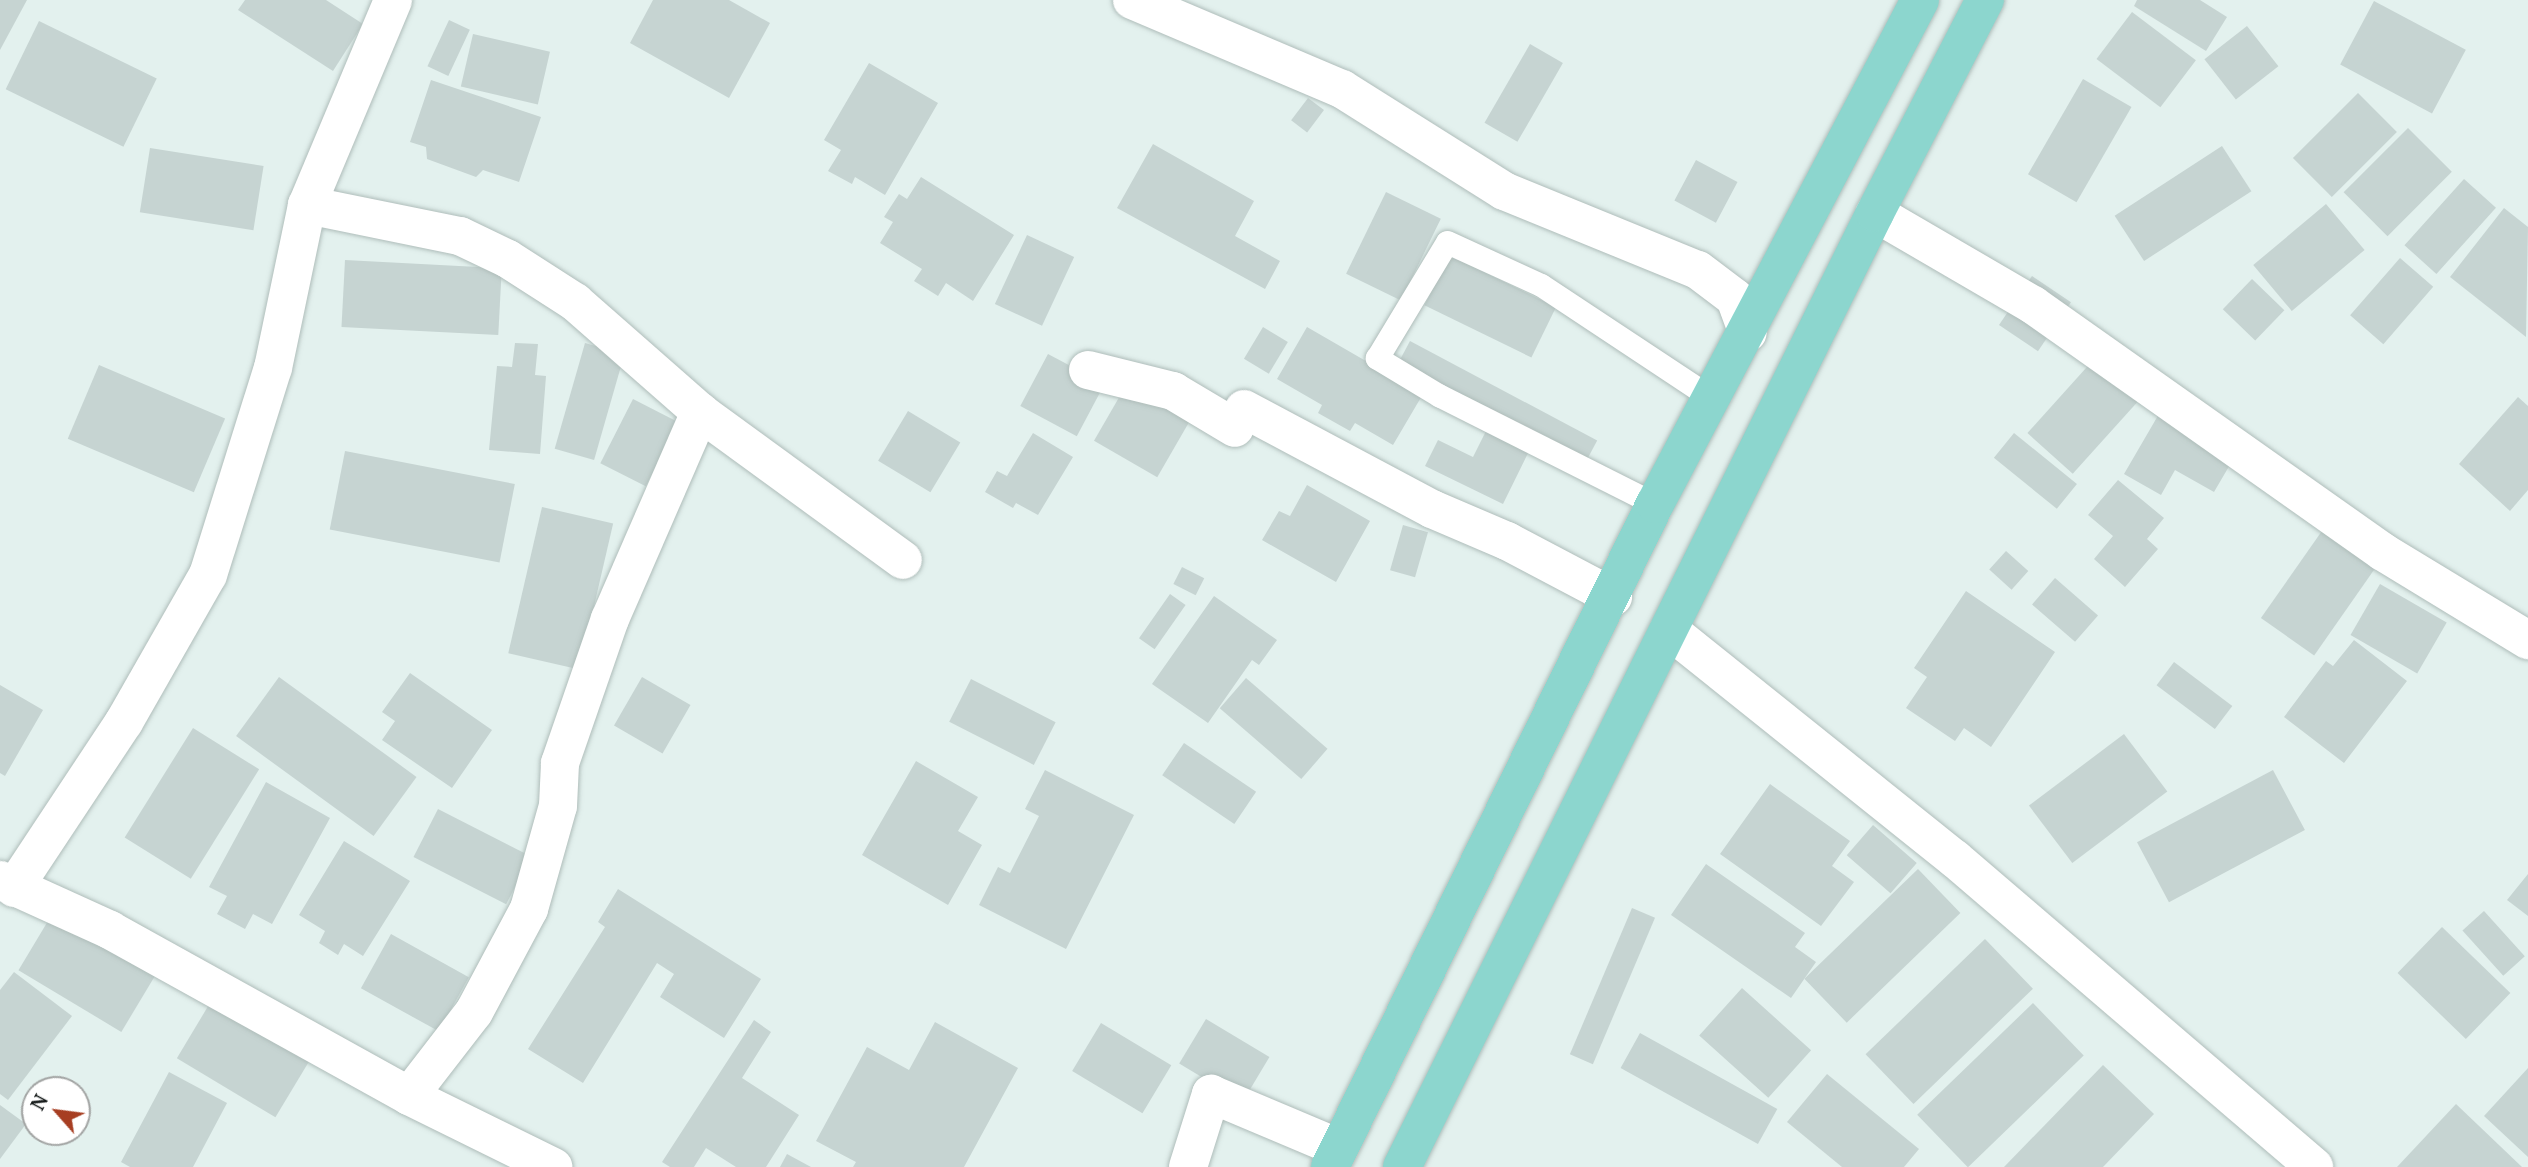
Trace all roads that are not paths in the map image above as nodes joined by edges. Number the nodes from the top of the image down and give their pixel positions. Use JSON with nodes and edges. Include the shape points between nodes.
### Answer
{"nodes":[{"id":1,"x":393,"y":0,"type":"edge"},
{"id":2,"x":1132,"y":0,"type":"edge"},
{"id":3,"x":1920,"y":0,"type":"edge"},
{"id":4,"x":1985,"y":0,"type":"edge"},
{"id":5,"x":307,"y":205,"type":"junction"},
{"id":6,"x":1875,"y":213,"type":"junction"},
{"id":7,"x":1748,"y":333,"type":"junction"},
{"id":8,"x":1088,"y":370,"type":"dead end"},
{"id":9,"x":1710,"y":397,"type":"junction"},
{"id":10,"x":700,"y":412,"type":"junction"},
{"id":11,"x":1655,"y":504,"type":"junction"},
{"id":12,"x":903,"y":560,"type":"dead end"},
{"id":13,"x":1613,"y":597,"type":"junction"},
{"id":14,"x":1669,"y":631,"type":"junction"},
{"id":15,"x":2528,"y":640,"type":"edge"},
{"id":16,"x":7,"y":884,"type":"edge"},
{"id":17,"x":408,"y":1096,"type":"junction"},
{"id":18,"x":1335,"y":1157,"type":"edge"},
{"id":19,"x":553,"y":1167,"type":"edge"},
{"id":20,"x":1188,"y":1167,"type":"edge"},
{"id":21,"x":1402,"y":1167,"type":"edge"},
{"id":22,"x":2314,"y":1167,"type":"edge"}],
"edges":[{"from":1,"to":5,"type":"street"},
{"from":2,"to":7,"type":"street","via":[[1342,89],[1504,191],[1698,270],[1735,298]]},
{"from":3,"to":7,"type":"highway"},
{"from":4,"to":6,"type":"highway"},
{"from":5,"to":10,"type":"street","via":[[460,236],[508,259],[575,302]]},
{"from":5,"to":16,"type":"street","via":[[273,368],[208,575],[124,722]]},
{"from":6,"to":14,"type":"highway"},
{"from":6,"to":15,"type":"street","via":[[2033,305],[2383,552]]},
{"from":7,"to":9,"type":"highway"},
{"from":8,"to":13,"type":"street","via":[[1174,391],[1240,419],[1507,541]]},
{"from":9,"to":11,"type":"highway"},
{"from":9,"to":11,"type":"lane","via":[[1541,285],[1447,242],[1377,358],[1440,396]]},
{"from":10,"to":12,"type":"street"},
{"from":10,"to":17,"type":"street","via":[[610,619],[560,763],[558,806],[529,909],[474,1012]]},
{"from":11,"to":13,"type":"highway"},
{"from":13,"to":18,"type":"highway"},
{"from":14,"to":21,"type":"highway"},
{"from":14,"to":22,"type":"street","via":[[1955,859]]},
{"from":16,"to":17,"type":"street","via":[[110,930]]},
{"from":17,"to":19,"type":"street"},
{"from":18,"to":20,"type":"street","via":[[1211,1094]]}]}
